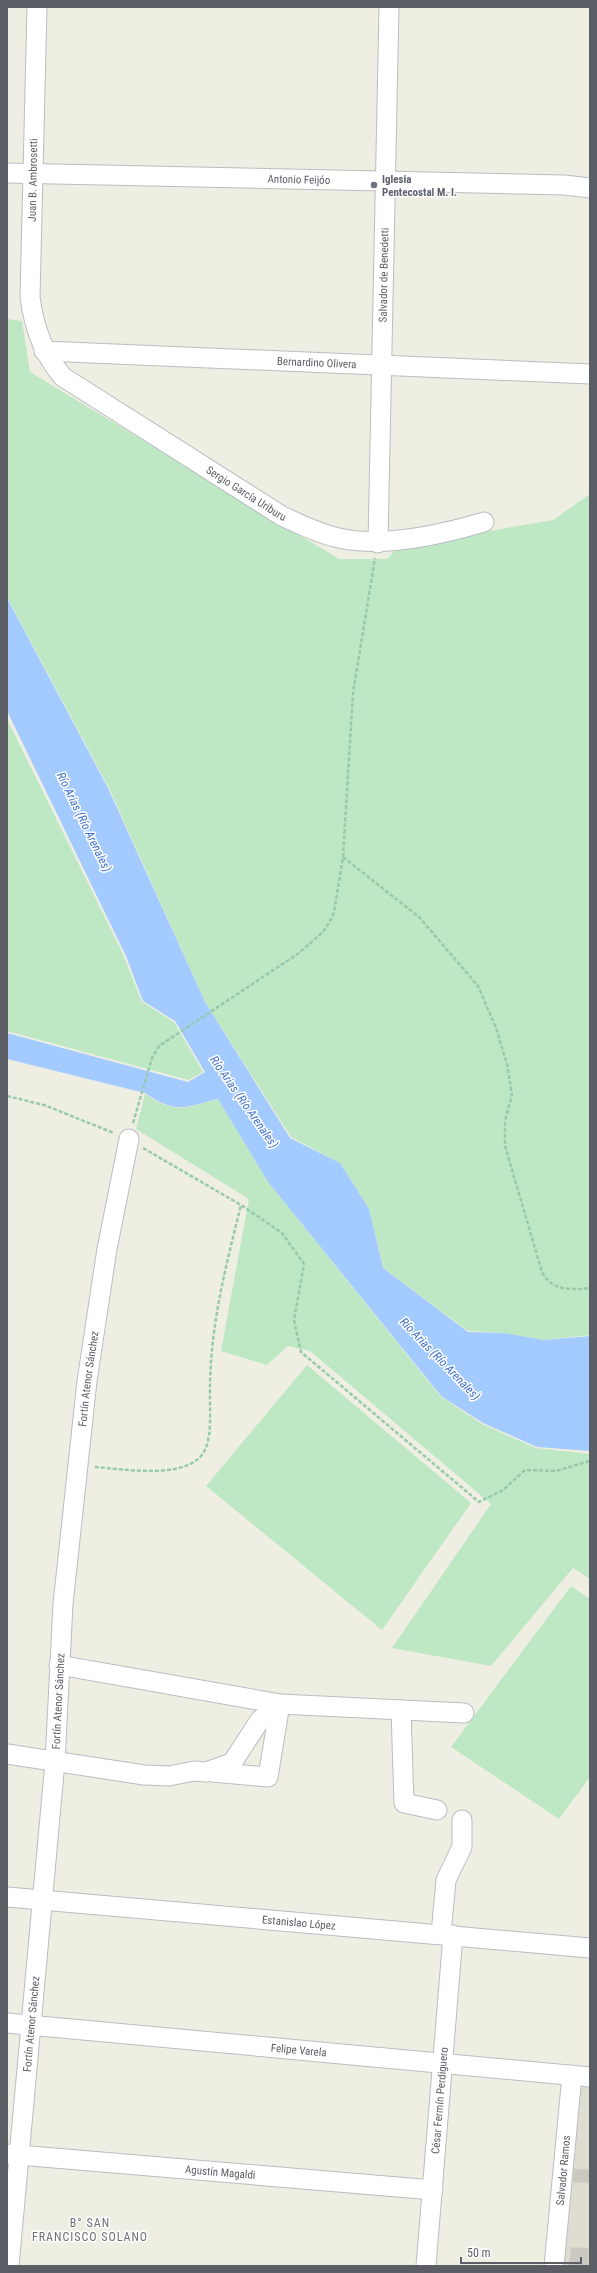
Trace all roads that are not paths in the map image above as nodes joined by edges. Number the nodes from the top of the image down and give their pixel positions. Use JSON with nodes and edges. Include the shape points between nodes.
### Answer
{"nodes":[{"id":1,"x":37,"y":7,"type":"edge"},
{"id":2,"x":389,"y":7,"type":"edge"},
{"id":3,"x":7,"y":173,"type":"edge"},
{"id":4,"x":33,"y":174,"type":"junction"},
{"id":5,"x":384,"y":181,"type":"junction"},
{"id":6,"x":590,"y":188,"type":"edge"},
{"id":7,"x":44,"y":351,"type":"junction"},
{"id":8,"x":380,"y":364,"type":"junction"},
{"id":9,"x":590,"y":374,"type":"edge"},
{"id":10,"x":484,"y":522,"type":"dead end"},
{"id":11,"x":378,"y":543,"type":"junction"},
{"id":12,"x":129,"y":1139,"type":"road end"},
{"id":13,"x":59,"y":1665,"type":"junction"},
{"id":14,"x":280,"y":1704,"type":"junction"},
{"id":15,"x":401,"y":1710,"type":"junction"},
{"id":16,"x":464,"y":1713,"type":"dead end"},
{"id":17,"x":7,"y":1754,"type":"edge"},
{"id":18,"x":55,"y":1762,"type":"junction"},
{"id":19,"x":206,"y":1772,"type":"junction"},
{"id":20,"x":437,"y":1810,"type":"dead end"},
{"id":21,"x":462,"y":1820,"type":"dead end"},
{"id":22,"x":7,"y":1897,"type":"edge"},
{"id":23,"x":43,"y":1900,"type":"junction"},
{"id":24,"x":447,"y":1935,"type":"junction"},
{"id":25,"x":590,"y":1948,"type":"edge"},
{"id":26,"x":7,"y":2023,"type":"edge"},
{"id":27,"x":32,"y":2025,"type":"junction"},
{"id":28,"x":443,"y":2063,"type":"junction"},
{"id":29,"x":581,"y":2076,"type":"edge"},
{"id":30,"x":14,"y":2155,"type":"edge"},
{"id":31,"x":433,"y":2190,"type":"junction"},
{"id":32,"x":9,"y":2266,"type":"edge"},
{"id":33,"x":426,"y":2266,"type":"edge"},
{"id":34,"x":554,"y":2266,"type":"edge"}],
"edges":[{"from":1,"to":4,"type":"street","name":"Juan B. Ambrosetti"},
{"from":2,"to":5,"type":"street","name":"Salvador de Benedetti"},
{"from":3,"to":4,"type":"street","name":"Antonio Feijóo"},
{"from":4,"to":5,"type":"street","name":"Antonio Feijóo"},
{"from":4,"to":7,"type":"street","name":"Juan B. Ambrosetti","via":[[30,298],[33,319]]},
{"from":5,"to":6,"type":"street","name":"Antonio Feijóo","via":[[564,185]]},
{"from":5,"to":8,"type":"street","name":"Salvador de Benedetti"},
{"from":7,"to":8,"type":"street","name":"Bernardino Olivera"},
{"from":7,"to":11,"type":"street","name":"Sergio García Uriburu","via":[[62,377],[282,516],[312,530],[339,538]]},
{"from":8,"to":9,"type":"street","name":"Bernardino Olivera"},
{"from":8,"to":11,"type":"street","name":"Salvador de Benedetti"},
{"from":10,"to":11,"type":"street","name":"Sergio García Uriburu","via":[[456,530]]},
{"from":12,"to":13,"type":"street","name":"Fortín Atenor Sánchez","via":[[106,1257],[88,1381],[63,1604]]},
{"from":13,"to":14,"type":"street"},
{"from":13,"to":18,"type":"street","name":"Fortín Atenor Sánchez"},
{"from":14,"to":15,"type":"street"},
{"from":14,"to":19,"type":"street","via":[[260,1720],[232,1762]]},
{"from":14,"to":19,"type":"street","via":[[268,1777]]},
{"from":15,"to":16,"type":"street"},
{"from":15,"to":20,"type":"street","via":[[404,1803]]},
{"from":17,"to":18,"type":"street"},
{"from":18,"to":19,"type":"street","via":[[144,1775],[169,1776],[194,1771]]},
{"from":18,"to":23,"type":"street","name":"Fortín Atenor Sánchez"},
{"from":21,"to":24,"type":"street","name":"César Fermín Perdiguero","via":[[462,1847],[446,1880]]},
{"from":22,"to":23,"type":"street","name":"Estanislao López"},
{"from":23,"to":24,"type":"street","name":"Estanislao López"},
{"from":23,"to":27,"type":"street","name":"Fortín Atenor Sánchez"},
{"from":24,"to":25,"type":"street","name":"Estanislao López"},
{"from":24,"to":28,"type":"street","name":"César Fermín Perdiguero"},
{"from":26,"to":27,"type":"street","name":"Felipe Varela"},
{"from":27,"to":28,"type":"street","name":"Felipe Varela"},
{"from":27,"to":30,"type":"street","name":"Fortín Atenor Sánchez"},
{"from":28,"to":29,"type":"street","name":"Felipe Varela"},
{"from":28,"to":31,"type":"street","name":"César Fermín Perdiguero"},
{"from":29,"to":34,"type":"street","name":"Salvador Ramos"},
{"from":30,"to":31,"type":"street","name":"Agustín Magaldi"},
{"from":30,"to":32,"type":"street","name":"Fortín Atenor Sánchez"},
{"from":31,"to":33,"type":"street","name":"César Fermín Perdiguero"}]}
